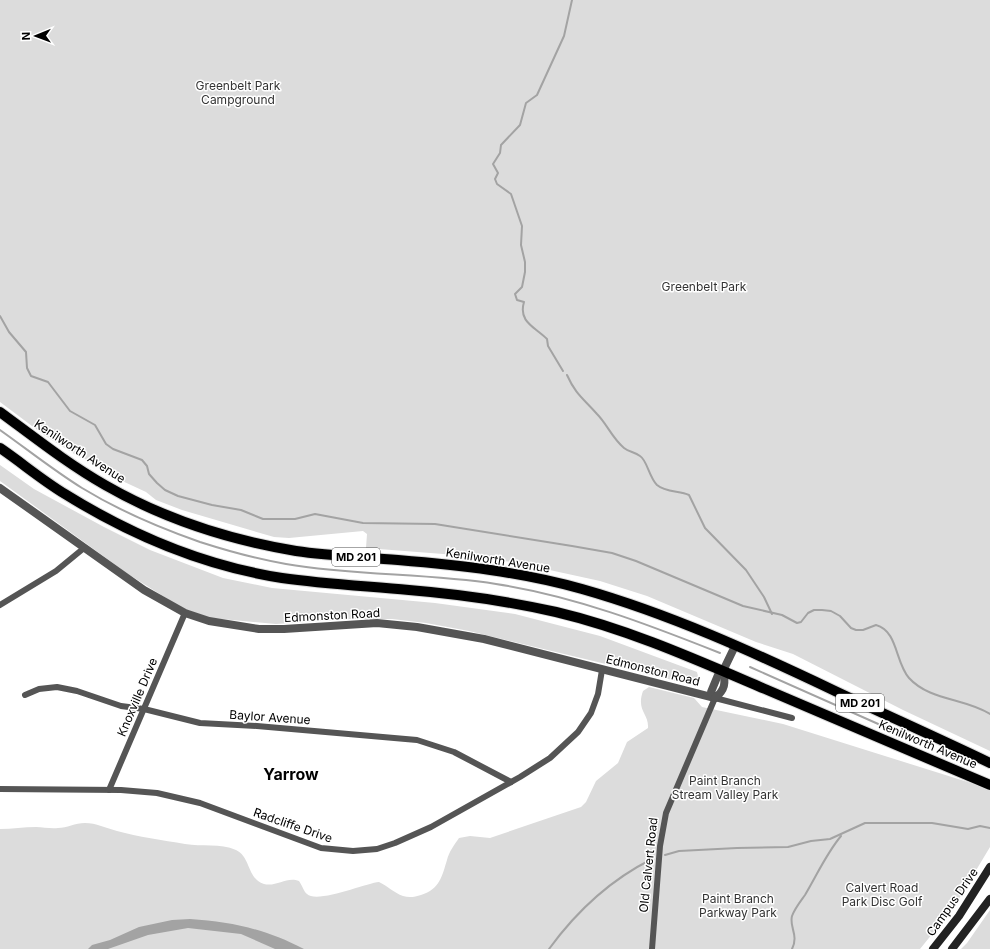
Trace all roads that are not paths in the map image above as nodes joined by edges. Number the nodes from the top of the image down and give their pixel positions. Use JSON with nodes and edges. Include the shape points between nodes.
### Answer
{"nodes":[{"id":1,"x":0,"y":412,"type":"edge"},
{"id":2,"x":0,"y":448,"type":"edge"},
{"id":3,"x":0,"y":488,"type":"edge"},
{"id":4,"x":84,"y":548,"type":"junction"},
{"id":5,"x":0,"y":605,"type":"edge"},
{"id":6,"x":185,"y":613,"type":"junction"},
{"id":7,"x":735,"y":646,"type":"junction"},
{"id":8,"x":602,"y":670,"type":"junction"},
{"id":9,"x":723,"y":671,"type":"junction"},
{"id":10,"x":25,"y":695,"type":"dead end"},
{"id":11,"x":715,"y":698,"type":"junction"},
{"id":12,"x":144,"y":709,"type":"junction"},
{"id":13,"x":792,"y":718,"type":"dead end"},
{"id":14,"x":990,"y":763,"type":"edge"},
{"id":15,"x":511,"y":782,"type":"junction"},
{"id":16,"x":990,"y":785,"type":"edge"},
{"id":17,"x":0,"y":789,"type":"edge"},
{"id":18,"x":109,"y":790,"type":"junction"},
{"id":19,"x":990,"y":868,"type":"edge"},
{"id":20,"x":990,"y":899,"type":"edge"},
{"id":21,"x":652,"y":949,"type":"edge"},
{"id":22,"x":933,"y":949,"type":"edge"},
{"id":23,"x":952,"y":949,"type":"edge"}],
"edges":[{"from":1,"to":7,"type":"main road","name":"Kenilworth Avenue","number":"MD 201","via":[[74,466],[104,484],[158,511],[208,530],[249,542],[296,551],[464,566],[551,582],[650,611]]},
{"from":2,"to":9,"type":"main road","name":"Kenilworth Avenue","number":"MD 201","via":[[65,494],[130,530],[181,552],[216,563],[282,578],[440,593],[522,605],[589,621],[636,636]]},
{"from":3,"to":4,"type":"street","name":"Edmonston Road"},
{"from":4,"to":5,"type":"street","via":[[56,571]]},
{"from":4,"to":6,"type":"street","name":"Edmonston Road","via":[[144,590]]},
{"from":6,"to":8,"type":"street","name":"Edmonston Road","via":[[209,622],[259,629],[284,630],[377,623],[417,627],[484,639]]},
{"from":6,"to":12,"type":"street","name":"Knoxville Drive"},
{"from":7,"to":9,"type":"street","name":"Old Calvert Road"},
{"from":7,"to":14,"type":"main road","name":"Kenilworth Avenue","number":"MD 201"},
{"from":8,"to":11,"type":"street","name":"Edmonston Road"},
{"from":8,"to":15,"type":"street","name":"Radcliffe Drive","via":[[595,704],[578,732],[550,758]]},
{"from":9,"to":11,"type":"street","name":"Old Calvert Road","via":[[726,681],[721,693]]},
{"from":9,"to":16,"type":"main road","name":"Kenilworth Avenue","number":"MD 201"},
{"from":10,"to":12,"type":"street","name":"Baylor Avenue","via":[[39,688],[57,687],[114,704]]},
{"from":11,"to":13,"type":"street","name":"Edmonston Road"},
{"from":11,"to":21,"type":"street","name":"Old Calvert Road","via":[[666,813],[660,846]]},
{"from":12,"to":15,"type":"street","name":"Baylor Avenue","via":[[200,723],[417,740],[454,752]]},
{"from":12,"to":18,"type":"street","name":"Knoxville Drive"},
{"from":15,"to":18,"type":"street","name":"Radcliffe Drive","via":[[410,837],[385,847],[353,851],[321,848],[172,795]]},
{"from":17,"to":18,"type":"street","name":"Radcliffe Drive"},
{"from":19,"to":22,"type":"main road","name":"Campus Drive","via":[[959,916]]},
{"from":20,"to":23,"type":"main road"}]}
